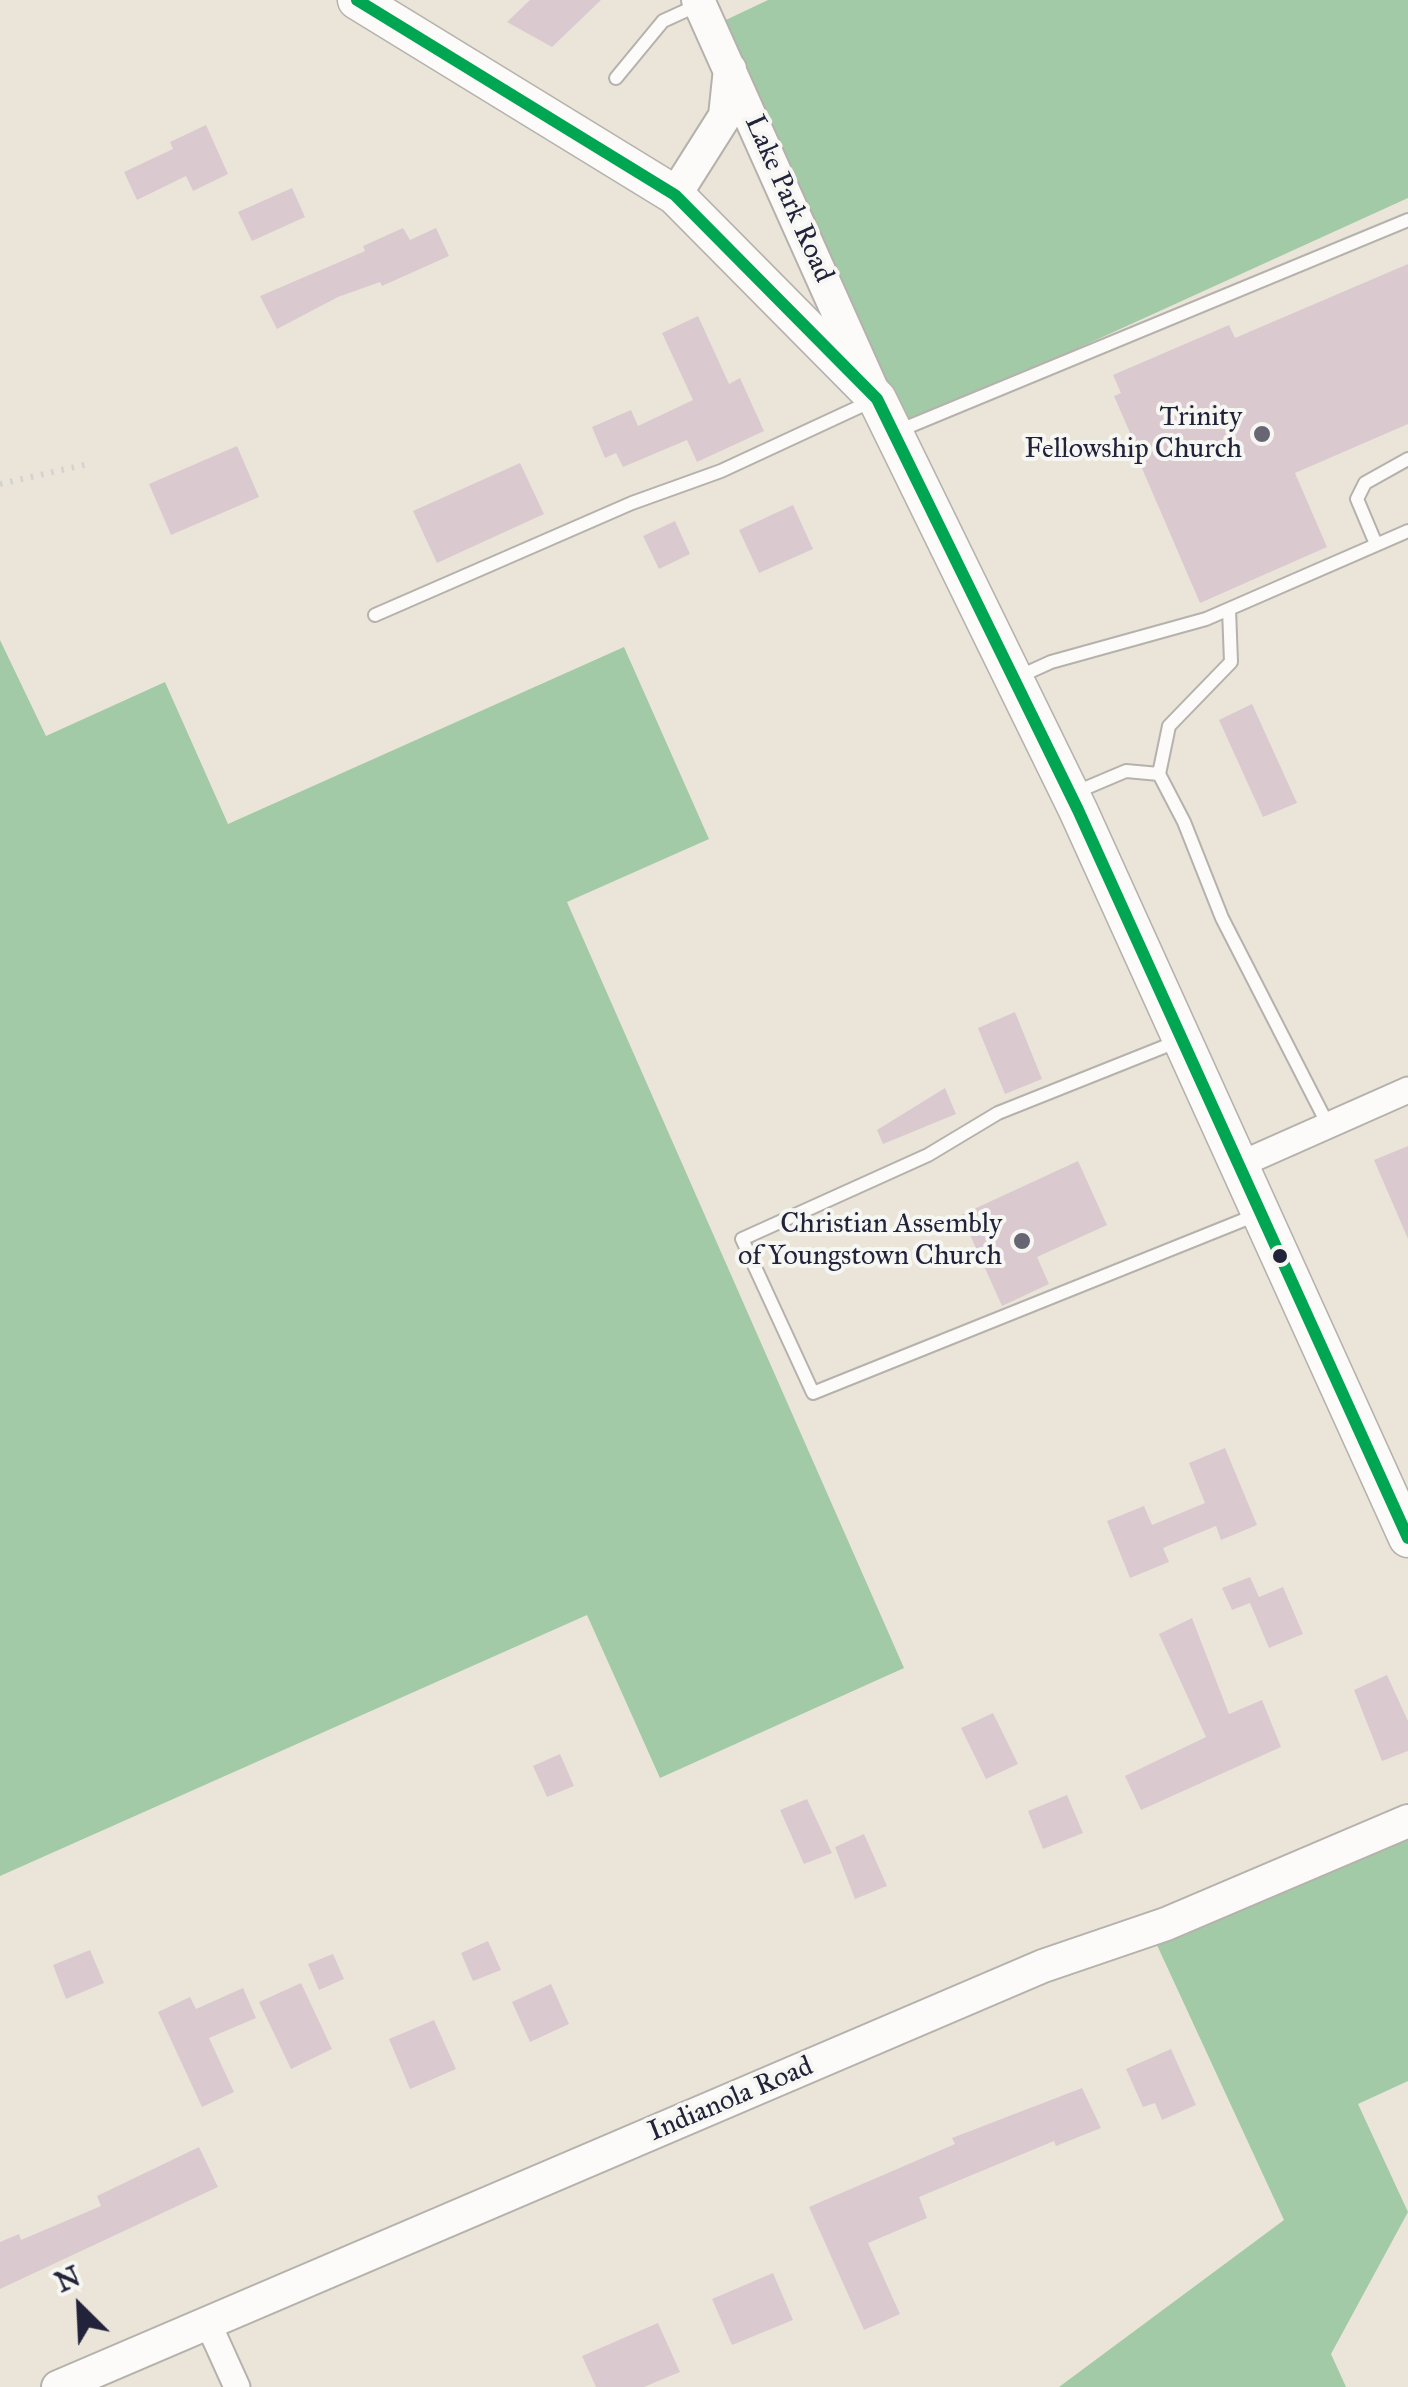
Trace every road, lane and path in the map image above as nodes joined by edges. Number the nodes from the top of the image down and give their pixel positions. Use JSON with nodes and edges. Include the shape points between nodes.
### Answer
{"nodes":[{"id":1,"x":357,"y":0,"type":"edge"},
{"id":2,"x":699,"y":2,"type":"edge"},
{"id":3,"x":730,"y":69,"type":"junction"},
{"id":4,"x":616,"y":78,"type":"dead end"},
{"id":5,"x":675,"y":195,"type":"junction"},
{"id":6,"x":1408,"y":220,"type":"edge"},
{"id":7,"x":876,"y":399,"type":"junction"},
{"id":8,"x":894,"y":432,"type":"junction"},
{"id":9,"x":1408,"y":459,"type":"edge"},
{"id":10,"x":88,"y":464,"type":"dead end"},
{"id":11,"x":0,"y":484,"type":"edge"},
{"id":12,"x":1408,"y":531,"type":"edge"},
{"id":13,"x":1376,"y":544,"type":"junction"},
{"id":14,"x":1228,"y":609,"type":"junction"},
{"id":15,"x":375,"y":614,"type":"dead end"},
{"id":16,"x":1015,"y":678,"type":"junction"},
{"id":17,"x":1158,"y":774,"type":"junction"},
{"id":18,"x":1071,"y":795,"type":"junction"},
{"id":19,"x":1184,"y":1039,"type":"junction"},
{"id":20,"x":1408,"y":1090,"type":"edge"},
{"id":21,"x":1326,"y":1124,"type":"junction"},
{"id":22,"x":1241,"y":1164,"type":"junction"},
{"id":23,"x":1263,"y":1212,"type":"junction"},
{"id":24,"x":1408,"y":1538,"type":"edge"},
{"id":25,"x":1408,"y":1821,"type":"edge"},
{"id":26,"x":208,"y":2323,"type":"junction"},
{"id":27,"x":58,"y":2387,"type":"edge"},
{"id":28,"x":237,"y":2387,"type":"edge"}],
"edges":[{"from":1,"to":5,"type":"main road"},
{"from":2,"to":3,"type":"street","name":"Lake Park Road"},
{"from":2,"to":4,"type":"lane","via":[[664,21]]},
{"from":3,"to":5,"type":"street","via":[[725,116]]},
{"from":3,"to":7,"type":"street","name":"Lake Park Road"},
{"from":5,"to":7,"type":"main road"},
{"from":6,"to":8,"type":"lane"},
{"from":7,"to":8,"type":"main road"},
{"from":7,"to":15,"type":"lane","via":[[721,471]]},
{"from":8,"to":16,"type":"main road"},
{"from":9,"to":13,"type":"lane","via":[[1365,483],[1357,499]]},
{"from":10,"to":11,"type":"path"},
{"from":12,"to":13,"type":"lane"},
{"from":13,"to":14,"type":"lane"},
{"from":14,"to":16,"type":"lane"},
{"from":14,"to":17,"type":"lane","via":[[1232,662],[1169,726]]},
{"from":16,"to":18,"type":"main road"},
{"from":17,"to":18,"type":"lane","via":[[1126,772]]},
{"from":17,"to":21,"type":"lane"},
{"from":18,"to":19,"type":"main road"},
{"from":19,"to":22,"type":"main road"},
{"from":19,"to":23,"type":"lane","via":[[998,1113],[928,1155],[742,1238],[813,1394]]},
{"from":20,"to":21,"type":"street"},
{"from":21,"to":22,"type":"street"},
{"from":22,"to":23,"type":"main road"},
{"from":23,"to":24,"type":"main road"},
{"from":25,"to":26,"type":"street","name":"Indianola Road","via":[[1166,1924],[1044,1966]]},
{"from":26,"to":27,"type":"street","name":"Indianola Road"},
{"from":26,"to":28,"type":"street"}]}
